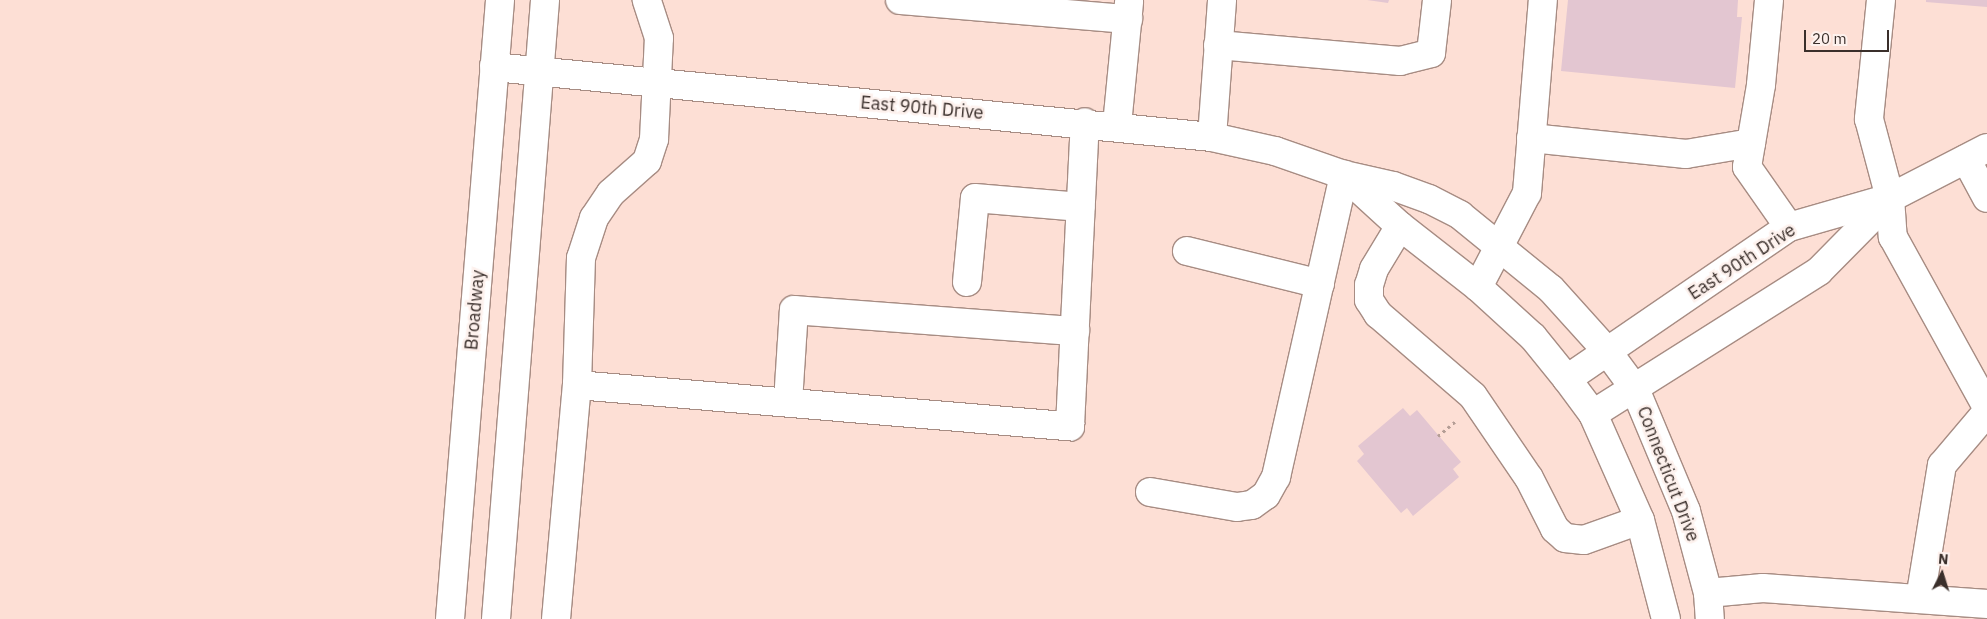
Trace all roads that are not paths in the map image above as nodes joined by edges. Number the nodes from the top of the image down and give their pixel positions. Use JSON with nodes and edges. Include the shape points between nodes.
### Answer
{"nodes":[{"id":1,"x":500,"y":0,"type":"edge"},
{"id":2,"x":545,"y":0,"type":"edge"},
{"id":3,"x":647,"y":0,"type":"edge"},
{"id":4,"x":900,"y":0,"type":"edge"},
{"id":5,"x":1222,"y":0,"type":"edge"},
{"id":6,"x":1437,"y":0,"type":"edge"},
{"id":7,"x":1544,"y":0,"type":"edge"},
{"id":8,"x":1768,"y":0,"type":"edge"},
{"id":9,"x":1881,"y":0,"type":"edge"},
{"id":10,"x":1128,"y":10,"type":"edge"},
{"id":11,"x":1218,"y":45,"type":"junction"},
{"id":12,"x":494,"y":67,"type":"junction"},
{"id":13,"x":539,"y":74,"type":"junction"},
{"id":14,"x":658,"y":84,"type":"junction"},
{"id":15,"x":1085,"y":122,"type":"junction"},
{"id":16,"x":1117,"y":125,"type":"junction"},
{"id":17,"x":1212,"y":137,"type":"junction"},
{"id":18,"x":1532,"y":138,"type":"junction"},
{"id":19,"x":1751,"y":143,"type":"junction"},
{"id":20,"x":1976,"y":154,"type":"edge"},
{"id":21,"x":1344,"y":175,"type":"junction"},
{"id":22,"x":1890,"y":198,"type":"junction"},
{"id":23,"x":1987,"y":198,"type":"edge"},
{"id":24,"x":1081,"y":207,"type":"junction"},
{"id":25,"x":1400,"y":226,"type":"junction"},
{"id":26,"x":1790,"y":227,"type":"junction"},
{"id":27,"x":1500,"y":246,"type":"junction"},
{"id":28,"x":1188,"y":251,"type":"dead end"},
{"id":29,"x":967,"y":282,"type":"dead end"},
{"id":30,"x":1320,"y":284,"type":"junction"},
{"id":31,"x":1478,"y":286,"type":"junction"},
{"id":32,"x":1075,"y":331,"type":"junction"},
{"id":33,"x":1607,"y":351,"type":"junction"},
{"id":34,"x":1567,"y":379,"type":"junction"},
{"id":35,"x":576,"y":385,"type":"junction"},
{"id":36,"x":1635,"y":389,"type":"junction"},
{"id":37,"x":788,"y":402,"type":"junction"},
{"id":38,"x":1987,"y":407,"type":"edge"},
{"id":39,"x":1987,"y":412,"type":"edge"},
{"id":40,"x":1593,"y":414,"type":"junction"},
{"id":41,"x":1150,"y":492,"type":"dead end"},
{"id":42,"x":1640,"y":520,"type":"junction"},
{"id":43,"x":1920,"y":599,"type":"junction"},
{"id":44,"x":1987,"y":604,"type":"edge"},
{"id":45,"x":1709,"y":606,"type":"edge"},
{"id":46,"x":450,"y":619,"type":"edge"},
{"id":47,"x":496,"y":619,"type":"edge"},
{"id":48,"x":556,"y":619,"type":"edge"},
{"id":49,"x":1666,"y":619,"type":"edge"}],
"edges":[{"from":1,"to":12,"type":"street","name":"Broadway"},
{"from":2,"to":13,"type":"street"},
{"from":3,"to":14,"type":"street","via":[[659,38]]},
{"from":4,"to":10,"type":"street"},
{"from":5,"to":11,"type":"street"},
{"from":6,"to":11,"type":"street","via":[[1431,53],[1400,61]]},
{"from":7,"to":18,"type":"street"},
{"from":8,"to":19,"type":"street","via":[[1761,85]]},
{"from":9,"to":22,"type":"street","via":[[1869,119]]},
{"from":10,"to":16,"type":"street"},
{"from":11,"to":17,"type":"street"},
{"from":12,"to":13,"type":"street","name":"East 90th Drive"},
{"from":12,"to":46,"type":"street","name":"Broadway"},
{"from":13,"to":14,"type":"street","name":"East 90th Drive"},
{"from":13,"to":47,"type":"street"},
{"from":14,"to":15,"type":"street","name":"East 90th Drive"},
{"from":14,"to":35,"type":"street","via":[[654,139],[647,161],[611,193],[594,218],[581,258]]},
{"from":15,"to":16,"type":"street","name":"East 90th Drive"},
{"from":15,"to":24,"type":"street"},
{"from":16,"to":17,"type":"street","name":"East 90th Drive"},
{"from":17,"to":21,"type":"street","name":"East 90th Drive","via":[[1275,151]]},
{"from":18,"to":19,"type":"street","via":[[1686,154]]},
{"from":18,"to":27,"type":"street","via":[[1527,193]]},
{"from":19,"to":26,"type":"street","via":[[1747,167]]},
{"from":20,"to":22,"type":"street","name":"East 90th Drive"},
{"from":20,"to":23,"type":"street"},
{"from":21,"to":25,"type":"street","name":"East 90th Drive"},
{"from":21,"to":27,"type":"street","name":"East 90th Drive","via":[[1393,186],[1429,199],[1460,215]]},
{"from":21,"to":30,"type":"street"},
{"from":22,"to":26,"type":"street","name":"East 90th Drive"},
{"from":22,"to":36,"type":"street","name":"East 90th Drive","via":[[1820,271]]},
{"from":22,"to":38,"type":"street","via":[[1893,237]]},
{"from":24,"to":29,"type":"street","via":[[975,198]]},
{"from":24,"to":32,"type":"street"},
{"from":25,"to":31,"type":"street","name":"East 90th Drive"},
{"from":25,"to":42,"type":"street","via":[[1369,284],[1369,300],[1378,314],[1473,396],[1529,478],[1555,529],[1565,538],[1584,540]]},
{"from":26,"to":33,"type":"street","name":"East 90th Drive"},
{"from":27,"to":31,"type":"street"},
{"from":27,"to":33,"type":"street","name":"East 90th Drive","via":[[1551,289]]},
{"from":28,"to":30,"type":"street"},
{"from":30,"to":41,"type":"street","via":[[1276,477],[1266,495],[1252,505],[1237,507]]},
{"from":31,"to":34,"type":"street","name":"East 90th Drive","via":[[1533,337]]},
{"from":32,"to":37,"type":"street","via":[[794,310]]},
{"from":32,"to":37,"type":"street","via":[[1070,426]]},
{"from":33,"to":34,"type":"street","name":"East 90th Drive"},
{"from":33,"to":36,"type":"street","name":"East 90th Drive"},
{"from":34,"to":40,"type":"street","name":"East 90th Drive"},
{"from":35,"to":37,"type":"street"},
{"from":35,"to":48,"type":"street"},
{"from":36,"to":40,"type":"street","name":"East 90th Drive"},
{"from":36,"to":45,"type":"street","name":"Connecticut Drive","via":[[1686,511]]},
{"from":39,"to":43,"type":"street","via":[[1942,465]]},
{"from":40,"to":42,"type":"street"},
{"from":42,"to":49,"type":"street"},
{"from":43,"to":44,"type":"street"},
{"from":43,"to":45,"type":"street","via":[[1763,588]]}]}
